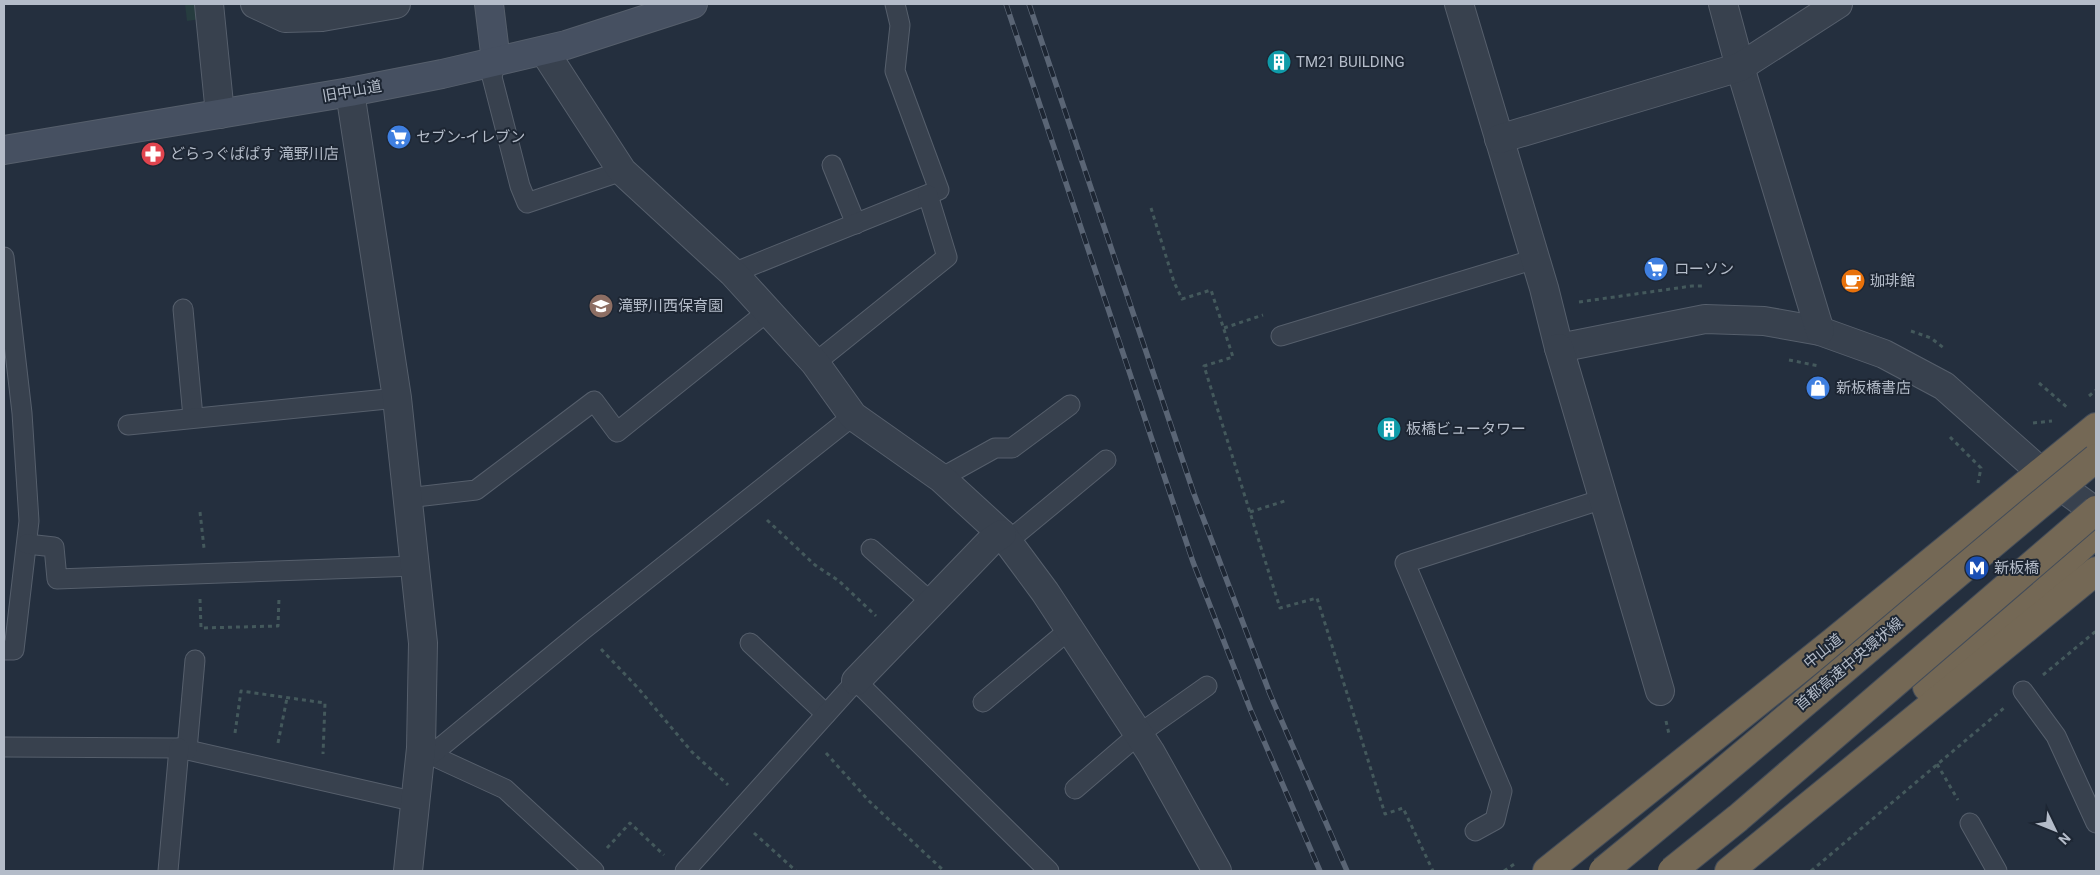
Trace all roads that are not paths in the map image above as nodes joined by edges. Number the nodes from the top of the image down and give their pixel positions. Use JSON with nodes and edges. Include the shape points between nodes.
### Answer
{"nodes":[{"id":1,"x":210,"y":4,"type":"edge"},
{"id":2,"x":255,"y":4,"type":"edge"},
{"id":3,"x":396,"y":4,"type":"edge"},
{"id":4,"x":489,"y":4,"type":"edge"},
{"id":5,"x":693,"y":4,"type":"edge"},
{"id":6,"x":894,"y":4,"type":"edge"},
{"id":7,"x":1459,"y":4,"type":"edge"},
{"id":8,"x":1723,"y":4,"type":"edge"},
{"id":9,"x":1838,"y":4,"type":"edge"},
{"id":10,"x":544,"y":51,"type":"junction"},
{"id":11,"x":496,"y":61,"type":"junction"},
{"id":12,"x":1740,"y":67,"type":"junction"},
{"id":13,"x":350,"y":92,"type":"junction"},
{"id":14,"x":220,"y":114,"type":"junction"},
{"id":15,"x":1499,"y":139,"type":"junction"},
{"id":16,"x":4,"y":150,"type":"edge"},
{"id":17,"x":832,"y":165,"type":"dead end"},
{"id":18,"x":622,"y":171,"type":"junction"},
{"id":19,"x":928,"y":195,"type":"junction"},
{"id":20,"x":856,"y":224,"type":"junction"},
{"id":21,"x":4,"y":256,"type":"edge"},
{"id":22,"x":1535,"y":260,"type":"junction"},
{"id":23,"x":733,"y":274,"type":"junction"},
{"id":24,"x":183,"y":309,"type":"dead end"},
{"id":25,"x":767,"y":312,"type":"junction"},
{"id":26,"x":1820,"y":331,"type":"junction"},
{"id":27,"x":1281,"y":336,"type":"dead end"},
{"id":28,"x":1559,"y":348,"type":"junction"},
{"id":29,"x":815,"y":363,"type":"junction"},
{"id":30,"x":397,"y":398,"type":"junction"},
{"id":31,"x":1070,"y":406,"type":"dead end"},
{"id":32,"x":853,"y":416,"type":"junction"},
{"id":33,"x":193,"y":417,"type":"junction"},
{"id":34,"x":128,"y":425,"type":"dead end"},
{"id":35,"x":2096,"y":428,"type":"edge"},
{"id":36,"x":2096,"y":458,"type":"edge"},
{"id":37,"x":1106,"y":460,"type":"dead end"},
{"id":38,"x":2096,"y":466,"type":"edge"},
{"id":39,"x":2041,"y":472,"type":"junction"},
{"id":40,"x":941,"y":478,"type":"junction"},
{"id":41,"x":407,"y":498,"type":"junction"},
{"id":42,"x":1602,"y":499,"type":"junction"},
{"id":43,"x":2096,"y":511,"type":"edge"},
{"id":44,"x":2096,"y":533,"type":"edge"},
{"id":45,"x":1002,"y":534,"type":"junction"},
{"id":46,"x":26,"y":544,"type":"junction"},
{"id":47,"x":871,"y":549,"type":"dead end"},
{"id":48,"x":415,"y":566,"type":"junction"},
{"id":49,"x":2096,"y":571,"type":"edge"},
{"id":50,"x":931,"y":602,"type":"junction"},
{"id":51,"x":1070,"y":629,"type":"junction"},
{"id":52,"x":750,"y":643,"type":"dead end"},
{"id":53,"x":4,"y":650,"type":"edge"},
{"id":54,"x":195,"y":660,"type":"dead end"},
{"id":55,"x":856,"y":682,"type":"junction"},
{"id":56,"x":1207,"y":686,"type":"dead end"},
{"id":57,"x":1660,"y":691,"type":"dead end"},
{"id":58,"x":2023,"y":692,"type":"road end"},
{"id":59,"x":983,"y":702,"type":"dead end"},
{"id":60,"x":826,"y":714,"type":"junction"},
{"id":61,"x":1138,"y":734,"type":"junction"},
{"id":62,"x":4,"y":747,"type":"edge"},
{"id":63,"x":183,"y":749,"type":"junction"},
{"id":64,"x":426,"y":751,"type":"junction"},
{"id":65,"x":1075,"y":789,"type":"dead end"},
{"id":66,"x":416,"y":802,"type":"junction"},
{"id":67,"x":1970,"y":823,"type":"dead end"},
{"id":68,"x":2096,"y":823,"type":"edge"},
{"id":69,"x":1475,"y":831,"type":"dead end"},
{"id":70,"x":1758,"y":847,"type":"junction"},
{"id":71,"x":592,"y":869,"type":"edge"},
{"id":72,"x":168,"y":871,"type":"edge"},
{"id":73,"x":408,"y":871,"type":"edge"},
{"id":74,"x":686,"y":871,"type":"edge"},
{"id":75,"x":1049,"y":871,"type":"edge"},
{"id":76,"x":1217,"y":871,"type":"edge"},
{"id":77,"x":1547,"y":871,"type":"edge"},
{"id":78,"x":1603,"y":871,"type":"edge"},
{"id":79,"x":1614,"y":871,"type":"edge"},
{"id":80,"x":1672,"y":871,"type":"edge"},
{"id":81,"x":1729,"y":871,"type":"edge"},
{"id":82,"x":1998,"y":871,"type":"edge"}],
"edges":[{"from":1,"to":14,"type":"street"},
{"from":2,"to":3,"type":"street","via":[[285,18],[322,16]]},
{"from":4,"to":11,"type":"street"},
{"from":5,"to":10,"type":"street","name":"旧中山道"},
{"from":6,"to":19,"type":"lane","via":[[900,25],[894,70],[939,190]]},
{"from":7,"to":15,"type":"street"},
{"from":8,"to":12,"type":"street"},
{"from":9,"to":12,"type":"street"},
{"from":10,"to":11,"type":"street","name":"旧中山道"},
{"from":10,"to":18,"type":"street"},
{"from":11,"to":13,"type":"street","name":"旧中山道"},
{"from":11,"to":18,"type":"lane","via":[[492,77],[527,202]]},
{"from":12,"to":15,"type":"street"},
{"from":12,"to":26,"type":"street"},
{"from":13,"to":14,"type":"street","name":"旧中山道"},
{"from":13,"to":30,"type":"street"},
{"from":14,"to":16,"type":"street","name":"旧中山道"},
{"from":15,"to":22,"type":"street"},
{"from":17,"to":20,"type":"lane"},
{"from":18,"to":23,"type":"street"},
{"from":19,"to":20,"type":"lane"},
{"from":19,"to":29,"type":"lane","via":[[947,257]]},
{"from":20,"to":23,"type":"lane"},
{"from":21,"to":46,"type":"lane","via":[[22,413],[29,521]]},
{"from":22,"to":27,"type":"lane"},
{"from":22,"to":28,"type":"street"},
{"from":23,"to":25,"type":"street"},
{"from":24,"to":33,"type":"lane"},
{"from":25,"to":29,"type":"street"},
{"from":25,"to":41,"type":"lane","via":[[617,432],[594,401],[476,490]]},
{"from":26,"to":28,"type":"street","via":[[1764,321],[1705,319]]},
{"from":26,"to":39,"type":"street","via":[[1884,354],[1944,386]]},
{"from":28,"to":42,"type":"street"},
{"from":29,"to":32,"type":"street"},
{"from":30,"to":33,"type":"lane"},
{"from":30,"to":41,"type":"street"},
{"from":31,"to":40,"type":"lane","via":[[1012,448],[995,448]]},
{"from":32,"to":40,"type":"street"},
{"from":32,"to":64,"type":"lane"},
{"from":33,"to":34,"type":"lane"},
{"from":35,"to":39,"type":"highway","name":"中山道"},
{"from":36,"to":78,"type":"highway","name":"首都高速中央環状線","bridge":true},
{"from":37,"to":45,"type":"lane","via":[[1013,537]]},
{"from":38,"to":79,"type":"highway","name":"首都高速中央環状線"},
{"from":39,"to":43,"type":"street"},
{"from":39,"to":77,"type":"highway","name":"中山道"},
{"from":40,"to":45,"type":"street"},
{"from":41,"to":48,"type":"street"},
{"from":42,"to":57,"type":"street"},
{"from":42,"to":69,"type":"lane","via":[[1405,563],[1502,791],[1495,820]]},
{"from":43,"to":80,"type":"highway","bridge":true},
{"from":44,"to":70,"type":"highway","via":[[1878,732]]},
{"from":45,"to":50,"type":"street","via":[[990,542]]},
{"from":45,"to":51,"type":"street"},
{"from":46,"to":48,"type":"lane","via":[[54,547],[57,579]]},
{"from":46,"to":53,"type":"lane","via":[[14,650]]},
{"from":47,"to":50,"type":"lane"},
{"from":48,"to":64,"type":"street","via":[[423,643]]},
{"from":49,"to":70,"type":"highway"},
{"from":50,"to":55,"type":"street"},
{"from":51,"to":59,"type":"lane"},
{"from":51,"to":61,"type":"street"},
{"from":52,"to":60,"type":"lane"},
{"from":54,"to":63,"type":"lane"},
{"from":55,"to":60,"type":"lane"},
{"from":55,"to":75,"type":"lane"},
{"from":56,"to":61,"type":"lane"},
{"from":58,"to":68,"type":"lane","via":[[2056,736]]},
{"from":60,"to":74,"type":"lane"},
{"from":61,"to":65,"type":"lane"},
{"from":61,"to":76,"type":"street"},
{"from":62,"to":63,"type":"lane"},
{"from":63,"to":66,"type":"lane"},
{"from":63,"to":72,"type":"lane"},
{"from":64,"to":66,"type":"street"},
{"from":64,"to":71,"type":"lane","via":[[505,789]]},
{"from":66,"to":73,"type":"street"},
{"from":67,"to":82,"type":"lane"},
{"from":70,"to":81,"type":"highway"}]}
